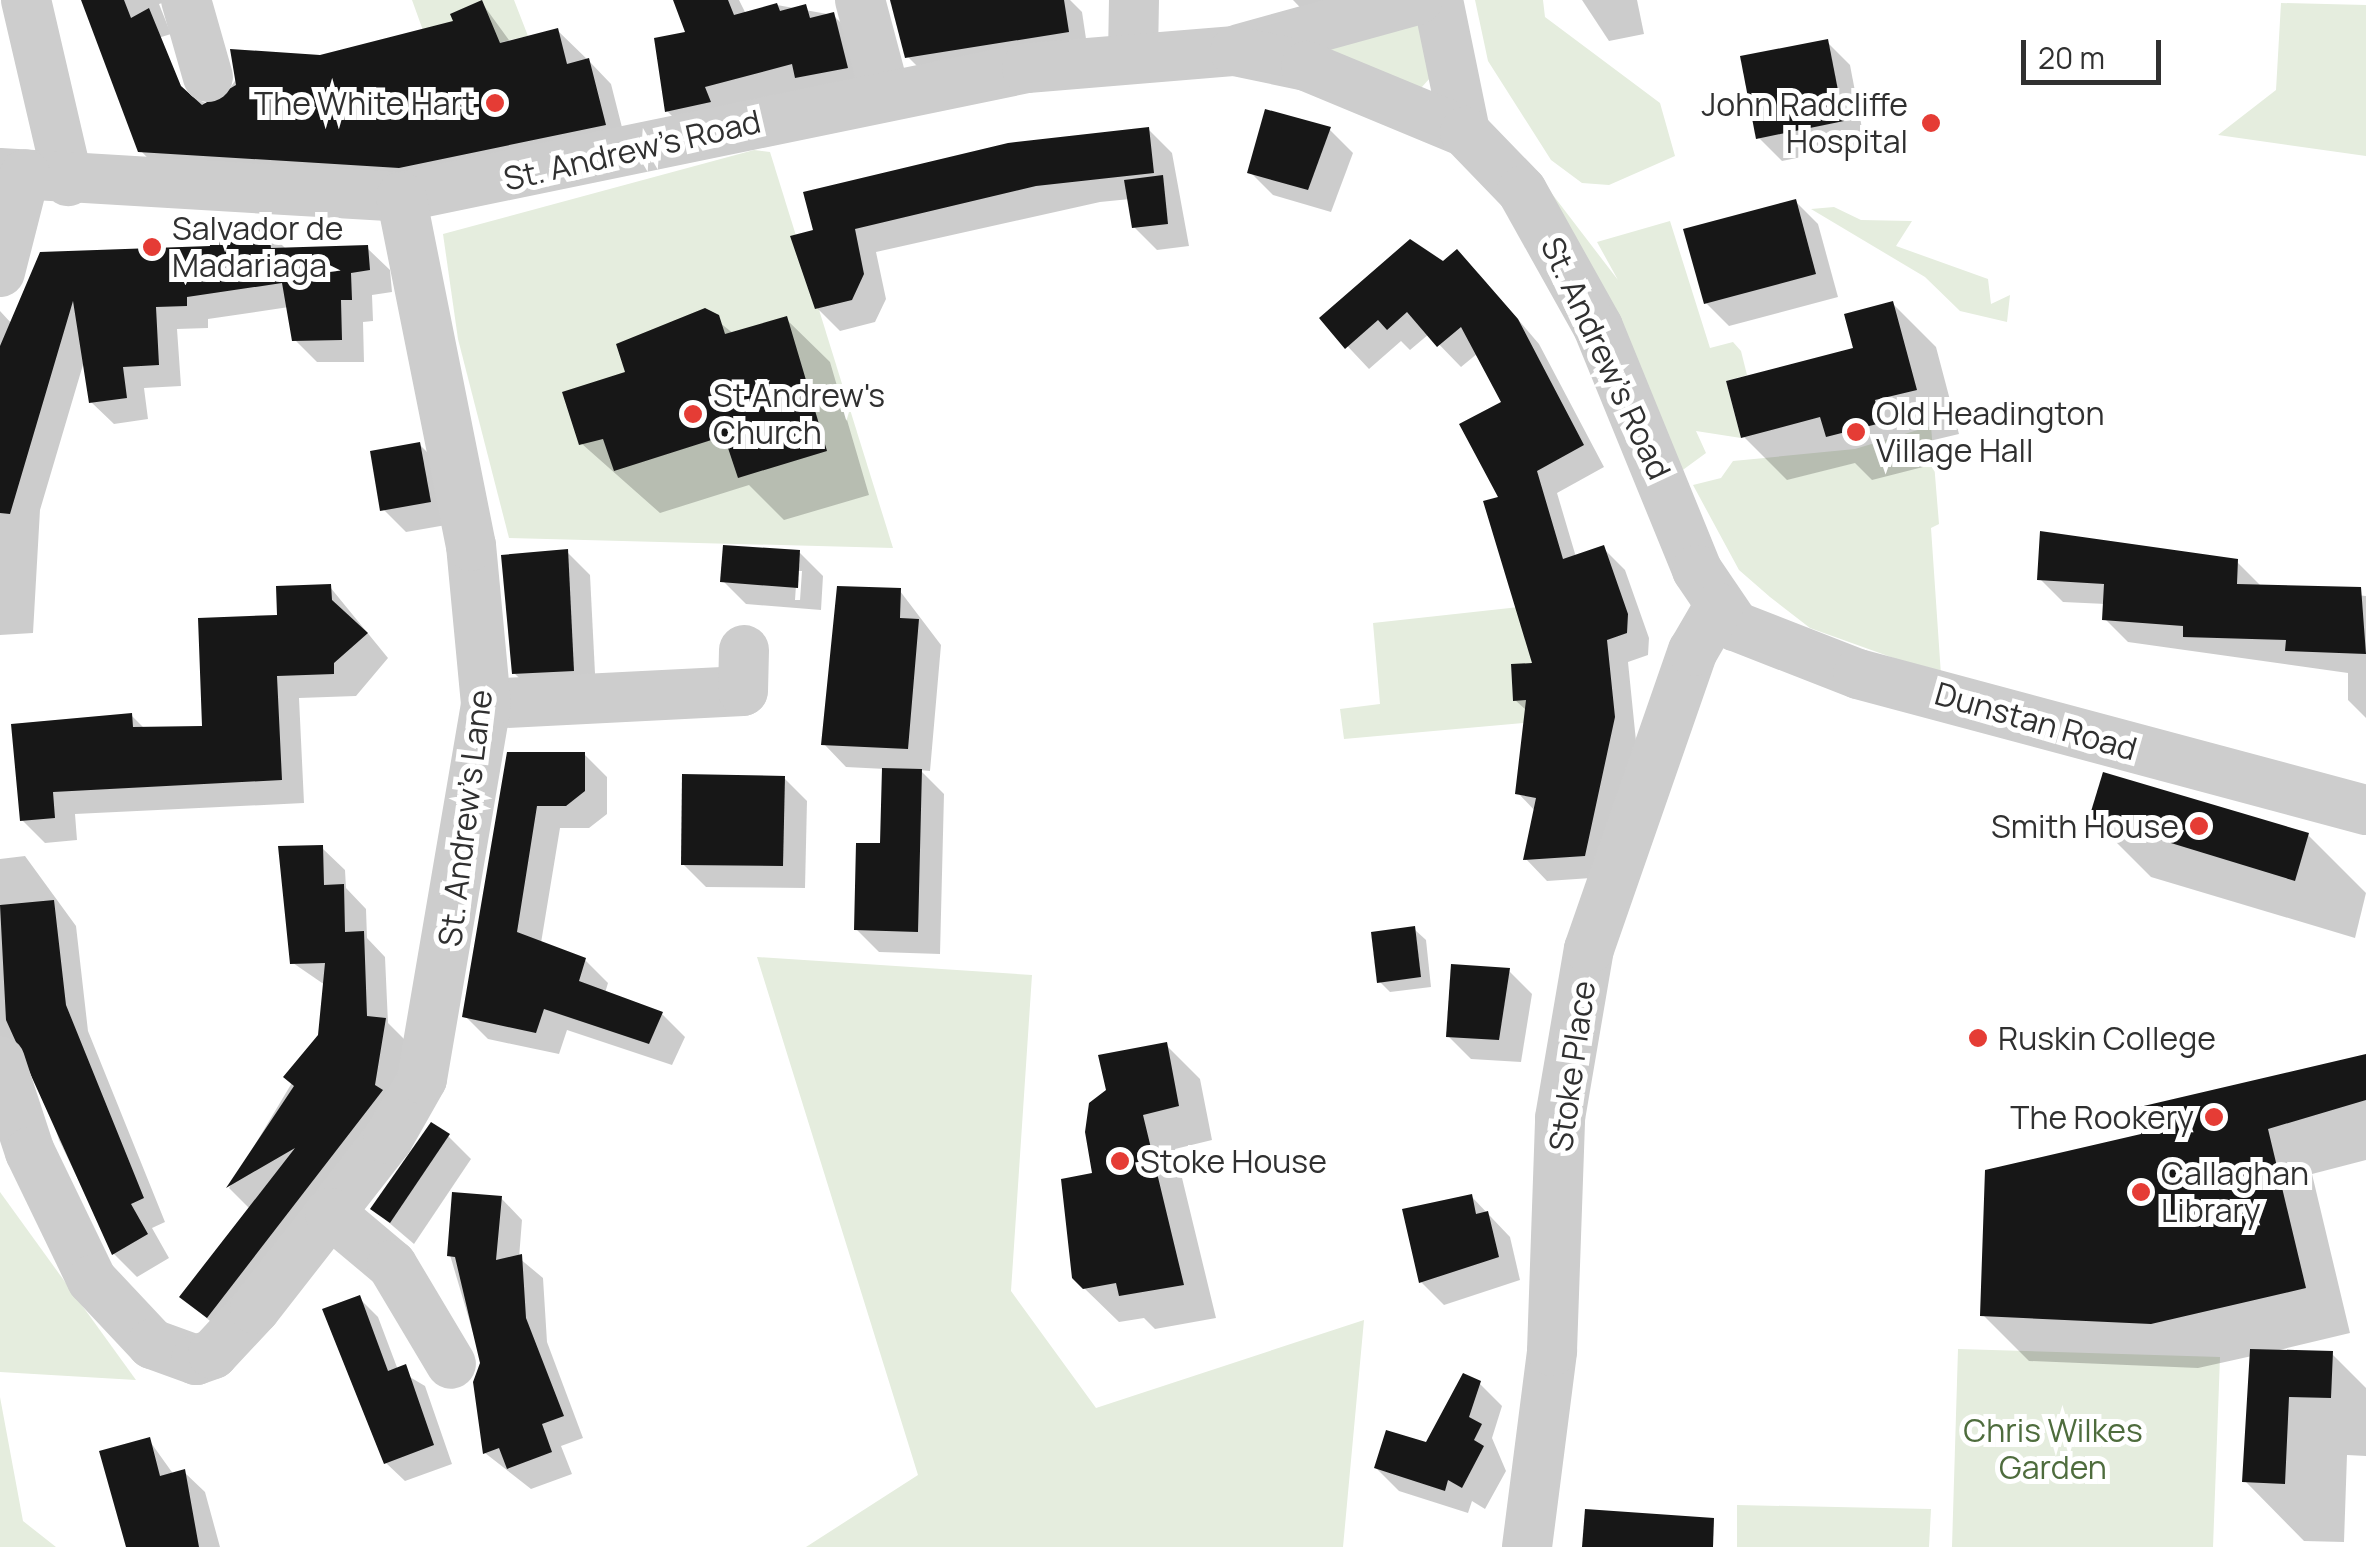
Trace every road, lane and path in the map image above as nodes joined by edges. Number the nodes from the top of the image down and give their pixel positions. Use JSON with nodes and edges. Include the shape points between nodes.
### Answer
{"nodes":[{"id":1,"x":26,"y":0,"type":"edge"},
{"id":2,"x":186,"y":0,"type":"edge"},
{"id":3,"x":860,"y":0,"type":"edge"},
{"id":4,"x":1134,"y":0,"type":"edge"},
{"id":5,"x":1417,"y":0,"type":"edge"},
{"id":6,"x":1438,"y":0,"type":"edge"},
{"id":7,"x":1235,"y":50,"type":"junction"},
{"id":8,"x":1133,"y":56,"type":"junction"},
{"id":9,"x":208,"y":78,"type":"dead end"},
{"id":10,"x":886,"y":94,"type":"junction"},
{"id":11,"x":1465,"y":132,"type":"junction"},
{"id":12,"x":31,"y":176,"type":"edge"},
{"id":13,"x":401,"y":196,"type":"junction"},
{"id":14,"x":0,"y":272,"type":"edge"},
{"id":15,"x":1718,"y":608,"type":"junction"},
{"id":16,"x":744,"y":650,"type":"dead end"},
{"id":17,"x":486,"y":704,"type":"junction"},
{"id":18,"x":2366,"y":810,"type":"edge"},
{"id":19,"x":0,"y":1061,"type":"edge"},
{"id":20,"x":330,"y":1213,"type":"junction"},
{"id":21,"x":451,"y":1364,"type":"dead end"},
{"id":22,"x":1527,"y":1547,"type":"edge"}],
"edges":[{"from":1,"to":12,"type":"street"},
{"from":2,"to":9,"type":"street"},
{"from":3,"to":10,"type":"street"},
{"from":4,"to":8,"type":"street"},
{"from":5,"to":7,"type":"street","name":"St. Andrew's Road"},
{"from":6,"to":11,"type":"street"},
{"from":7,"to":8,"type":"street","name":"St. Andrew's Road"},
{"from":7,"to":11,"type":"street","name":"St. Andrew's Road","via":[[1371,88]]},
{"from":8,"to":10,"type":"street","name":"St. Andrew's Road"},
{"from":10,"to":13,"type":"street","name":"St. Andrew's Road"},
{"from":11,"to":15,"type":"street","name":"St. Andrew's Road","via":[[1561,250]]},
{"from":12,"to":13,"type":"street","name":"St. Andrew's Road"},
{"from":12,"to":14,"type":"street"},
{"from":13,"to":17,"type":"street","name":"St. Andrew's Lane","via":[[468,530]]},
{"from":15,"to":18,"type":"street","name":"Dunstan Road","via":[[1774,646],[1858,674]]},
{"from":15,"to":22,"type":"street","name":"Stoke Place","via":[[1693,651],[1589,949],[1560,1118],[1552,1351]]},
{"from":16,"to":17,"type":"street","via":[[743,691]]},
{"from":17,"to":20,"type":"street","name":"St. Andrew's Lane","via":[[434,1039],[388,1138]]},
{"from":19,"to":20,"type":"street","name":"St. Andrew's Lane","via":[[30,1152],[92,1280],[152,1344],[196,1360],[231,1338]]},
{"from":20,"to":21,"type":"street","via":[[392,1264]]}]}
